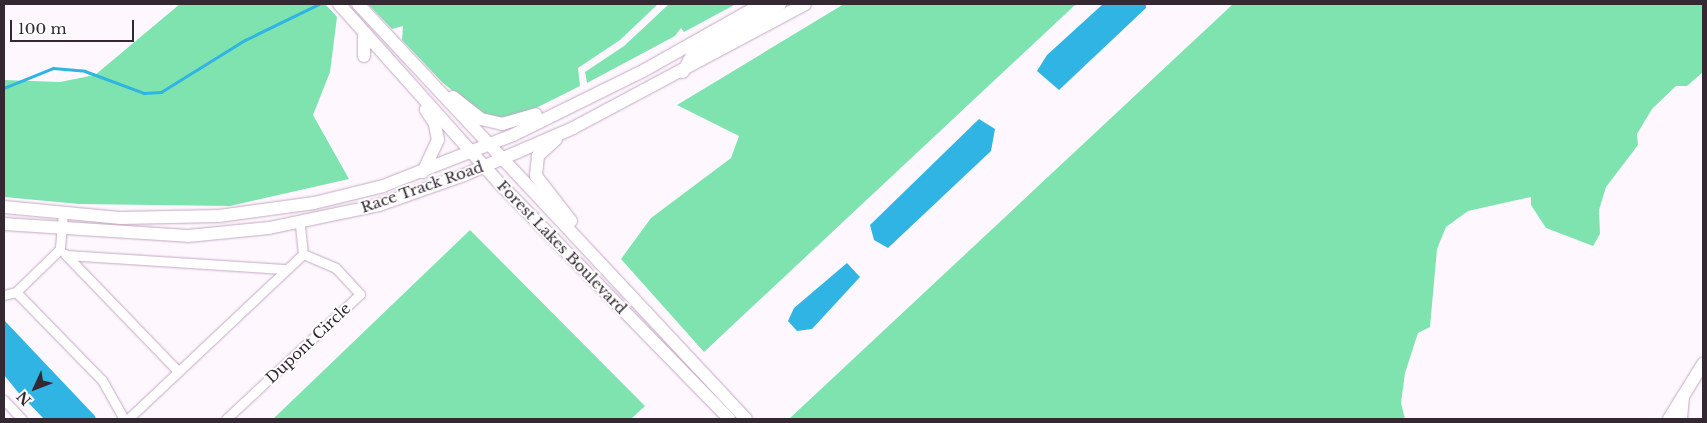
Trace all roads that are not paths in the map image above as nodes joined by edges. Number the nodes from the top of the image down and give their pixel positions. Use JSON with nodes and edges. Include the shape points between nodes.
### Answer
{"nodes":[{"id":1,"x":340,"y":4,"type":"edge"},
{"id":2,"x":350,"y":4,"type":"edge"},
{"id":3,"x":358,"y":4,"type":"edge"},
{"id":4,"x":762,"y":4,"type":"edge"},
{"id":5,"x":780,"y":4,"type":"edge"},
{"id":6,"x":805,"y":4,"type":"edge"},
{"id":7,"x":362,"y":30,"type":"junction"},
{"id":8,"x":394,"y":32,"type":"junction"},
{"id":9,"x":680,"y":35,"type":"dead end"},
{"id":10,"x":702,"y":38,"type":"junction"},
{"id":11,"x":384,"y":54,"type":"junction"},
{"id":12,"x":672,"y":54,"type":"junction"},
{"id":13,"x":364,"y":56,"type":"dead end"},
{"id":14,"x":683,"y":72,"type":"junction"},
{"id":15,"x":441,"y":90,"type":"junction"},
{"id":16,"x":573,"y":128,"type":"junction"},
{"id":17,"x":488,"y":146,"type":"junction"},
{"id":18,"x":476,"y":153,"type":"junction"},
{"id":19,"x":501,"y":158,"type":"junction"},
{"id":20,"x":485,"y":166,"type":"junction"},
{"id":21,"x":423,"y":172,"type":"junction"},
{"id":22,"x":4,"y":207,"type":"edge"},
{"id":23,"x":63,"y":213,"type":"junction"},
{"id":24,"x":300,"y":223,"type":"junction"},
{"id":25,"x":4,"y":224,"type":"edge"},
{"id":26,"x":64,"y":230,"type":"junction"},
{"id":27,"x":63,"y":252,"type":"junction"},
{"id":28,"x":303,"y":254,"type":"junction"},
{"id":29,"x":284,"y":269,"type":"junction"},
{"id":30,"x":16,"y":292,"type":"junction"},
{"id":31,"x":4,"y":294,"type":"edge"},
{"id":32,"x":679,"y":348,"type":"junction"},
{"id":33,"x":1703,"y":364,"type":"edge"},
{"id":34,"x":178,"y":371,"type":"junction"},
{"id":35,"x":1683,"y":396,"type":"junction"},
{"id":36,"x":4,"y":400,"type":"edge"},
{"id":37,"x":22,"y":419,"type":"edge"},
{"id":38,"x":124,"y":419,"type":"edge"},
{"id":39,"x":128,"y":419,"type":"edge"},
{"id":40,"x":226,"y":419,"type":"edge"},
{"id":41,"x":729,"y":419,"type":"edge"},
{"id":42,"x":746,"y":419,"type":"edge"},
{"id":43,"x":1669,"y":419,"type":"edge"},
{"id":44,"x":1681,"y":419,"type":"edge"}],
"edges":[{"from":1,"to":7,"type":"main road","name":"Forest Lakes Boulevard"},
{"from":2,"to":8,"type":"main road","via":[[376,32]]},
{"from":3,"to":8,"type":"main road","name":"Forest Lakes Boulevard"},
{"from":4,"to":10,"type":"main road","name":"Race Track Road"},
{"from":5,"to":14,"type":"main road","via":[[693,53]]},
{"from":6,"to":14,"type":"main road","name":"Race Track Road"},
{"from":7,"to":11,"type":"main road","name":"Forest Lakes Boulevard"},
{"from":7,"to":13,"type":"main road","via":[[367,44]]},
{"from":8,"to":15,"type":"main road","name":"Forest Lakes Boulevard","via":[[402,49]]},
{"from":9,"to":10,"type":"main road","via":[[686,40]]},
{"from":10,"to":12,"type":"main road","name":"Race Track Road"},
{"from":11,"to":18,"type":"main road","name":"Forest Lakes Boulevard"},
{"from":11,"to":21,"type":"main road","via":[[435,124],[437,148]]},
{"from":12,"to":15,"type":"main road","via":[[647,60],[509,124],[481,119]]},
{"from":12,"to":17,"type":"main road","name":"Race Track Road"},
{"from":14,"to":16,"type":"main road","name":"Race Track Road"},
{"from":15,"to":17,"type":"main road","name":"Forest Lakes Boulevard"},
{"from":16,"to":19,"type":"main road","name":"Race Track Road"},
{"from":16,"to":32,"type":"main road","via":[[538,156],[539,182],[671,333]]},
{"from":17,"to":18,"type":"main road","name":"Race Track Road"},
{"from":17,"to":19,"type":"main road","name":"Forest Lakes Boulevard"},
{"from":18,"to":20,"type":"main road","name":"Forest Lakes Boulevard"},
{"from":18,"to":21,"type":"main road","name":"Race Track Road"},
{"from":19,"to":20,"type":"main road","name":"Race Track Road"},
{"from":19,"to":32,"type":"main road","name":"Forest Lakes Boulevard"},
{"from":20,"to":24,"type":"main road","name":"Race Track Road","via":[[379,205]]},
{"from":20,"to":41,"type":"main road","name":"Forest Lakes Boulevard"},
{"from":21,"to":23,"type":"main road","name":"Race Track Road","via":[[337,198],[255,213],[121,218]]},
{"from":22,"to":23,"type":"main road","name":"Race Track Road"},
{"from":23,"to":26,"type":"street"},
{"from":24,"to":26,"type":"main road","name":"Race Track Road","via":[[188,236]]},
{"from":24,"to":28,"type":"street"},
{"from":25,"to":26,"type":"main road","name":"Race Track Road"},
{"from":26,"to":27,"type":"street"},
{"from":27,"to":29,"type":"street"},
{"from":27,"to":30,"type":"street"},
{"from":27,"to":34,"type":"street"},
{"from":28,"to":29,"type":"street"},
{"from":28,"to":40,"type":"street","name":"Dupont Circle","via":[[336,268],[360,294]]},
{"from":29,"to":34,"type":"street"},
{"from":30,"to":31,"type":"street"},
{"from":30,"to":38,"type":"street","via":[[102,380]]},
{"from":32,"to":42,"type":"main road","name":"Forest Lakes Boulevard"},
{"from":33,"to":35,"type":"main road"},
{"from":34,"to":39,"type":"street"},
{"from":35,"to":43,"type":"main road"},
{"from":35,"to":44,"type":"main road"},
{"from":36,"to":37,"type":"street"}]}
